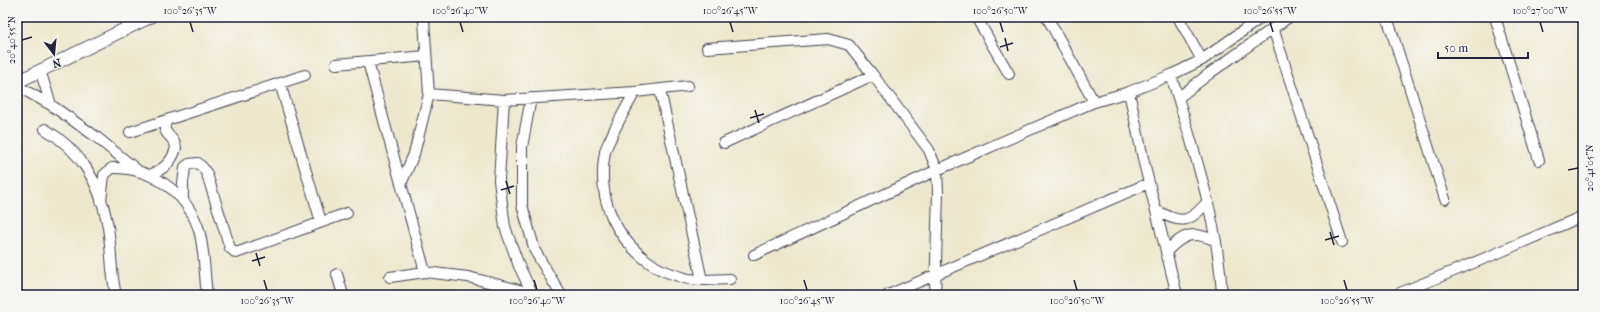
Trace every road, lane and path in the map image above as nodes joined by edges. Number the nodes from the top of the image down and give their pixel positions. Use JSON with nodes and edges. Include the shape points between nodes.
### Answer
{"nodes":[{"id":1,"x":150,"y":17,"type":"edge"},
{"id":2,"x":976,"y":17,"type":"edge"},
{"id":3,"x":1047,"y":17,"type":"edge"},
{"id":4,"x":1178,"y":17,"type":"edge"},
{"id":5,"x":1262,"y":17,"type":"edge"},
{"id":6,"x":1289,"y":17,"type":"edge"},
{"id":7,"x":1387,"y":17,"type":"edge"},
{"id":8,"x":1495,"y":17,"type":"edge"},
{"id":9,"x":424,"y":20,"type":"dead end"},
{"id":10,"x":1273,"y":28,"type":"junction"},
{"id":11,"x":707,"y":48,"type":"dead end"},
{"id":12,"x":426,"y":56,"type":"junction"},
{"id":13,"x":1202,"y":60,"type":"junction"},
{"id":14,"x":368,"y":62,"type":"junction"},
{"id":15,"x":336,"y":64,"type":"dead end"},
{"id":16,"x":40,"y":70,"type":"junction"},
{"id":17,"x":1009,"y":74,"type":"dead end"},
{"id":18,"x":305,"y":75,"type":"dead end"},
{"id":19,"x":873,"y":75,"type":"junction"},
{"id":20,"x":1171,"y":75,"type":"junction"},
{"id":21,"x":17,"y":82,"type":"edge"},
{"id":22,"x":280,"y":83,"type":"junction"},
{"id":23,"x":17,"y":86,"type":"edge"},
{"id":24,"x":688,"y":86,"type":"dead end"},
{"id":25,"x":660,"y":90,"type":"junction"},
{"id":26,"x":635,"y":92,"type":"junction"},
{"id":27,"x":1128,"y":92,"type":"junction"},
{"id":28,"x":429,"y":94,"type":"junction"},
{"id":29,"x":531,"y":98,"type":"junction"},
{"id":30,"x":1178,"y":98,"type":"junction"},
{"id":31,"x":504,"y":100,"type":"junction"},
{"id":32,"x":1094,"y":102,"type":"junction"},
{"id":33,"x":51,"y":105,"type":"junction"},
{"id":34,"x":167,"y":120,"type":"junction"},
{"id":35,"x":45,"y":129,"type":"dead end"},
{"id":36,"x":130,"y":132,"type":"dead end"},
{"id":37,"x":724,"y":143,"type":"dead end"},
{"id":38,"x":1539,"y":160,"type":"dead end"},
{"id":39,"x":169,"y":164,"type":"junction"},
{"id":40,"x":137,"y":170,"type":"junction"},
{"id":41,"x":937,"y":170,"type":"junction"},
{"id":42,"x":184,"y":174,"type":"junction"},
{"id":43,"x":150,"y":175,"type":"junction"},
{"id":44,"x":1149,"y":183,"type":"junction"},
{"id":45,"x":401,"y":184,"type":"junction"},
{"id":46,"x":1445,"y":199,"type":"dead end"},
{"id":47,"x":101,"y":201,"type":"junction"},
{"id":48,"x":183,"y":201,"type":"junction"},
{"id":49,"x":1208,"y":201,"type":"junction"},
{"id":50,"x":1156,"y":210,"type":"junction"},
{"id":51,"x":347,"y":212,"type":"dead end"},
{"id":52,"x":1583,"y":216,"type":"edge"},
{"id":53,"x":321,"y":222,"type":"junction"},
{"id":54,"x":1216,"y":241,"type":"junction"},
{"id":55,"x":1342,"y":242,"type":"dead end"},
{"id":56,"x":1166,"y":252,"type":"junction"},
{"id":57,"x":754,"y":255,"type":"dead end"},
{"id":58,"x":425,"y":272,"type":"junction"},
{"id":59,"x":337,"y":274,"type":"dead end"},
{"id":60,"x":935,"y":274,"type":"junction"},
{"id":61,"x":390,"y":277,"type":"dead end"},
{"id":62,"x":730,"y":279,"type":"dead end"},
{"id":63,"x":702,"y":280,"type":"junction"},
{"id":64,"x":1416,"y":291,"type":"edge"},
{"id":65,"x":1177,"y":292,"type":"edge"},
{"id":66,"x":532,"y":294,"type":"edge"},
{"id":67,"x":116,"y":295,"type":"edge"},
{"id":68,"x":207,"y":295,"type":"edge"},
{"id":69,"x":343,"y":295,"type":"edge"},
{"id":70,"x":561,"y":295,"type":"edge"},
{"id":71,"x":888,"y":295,"type":"edge"},
{"id":72,"x":935,"y":295,"type":"edge"},
{"id":73,"x":1165,"y":295,"type":"edge"},
{"id":74,"x":1222,"y":295,"type":"edge"},
{"id":75,"x":1395,"y":295,"type":"edge"}],
"edges":[{"from":1,"to":16,"type":"street"},
{"from":2,"to":17,"type":"street"},
{"from":3,"to":32,"type":"street"},
{"from":4,"to":13,"type":"street"},
{"from":5,"to":13,"type":"street"},
{"from":6,"to":10,"type":"street"},
{"from":7,"to":46,"type":"street"},
{"from":8,"to":38,"type":"street"},
{"from":9,"to":12,"type":"street"},
{"from":10,"to":30,"type":"street"},
{"from":10,"to":55,"type":"street"},
{"from":11,"to":19,"type":"street","via":[[828,39],[849,45]]},
{"from":12,"to":14,"type":"street"},
{"from":12,"to":28,"type":"street"},
{"from":13,"to":20,"type":"street"},
{"from":14,"to":15,"type":"street"},
{"from":14,"to":45,"type":"street"},
{"from":16,"to":21,"type":"street"},
{"from":16,"to":33,"type":"street"},
{"from":18,"to":22,"type":"street"},
{"from":19,"to":37,"type":"street"},
{"from":19,"to":41,"type":"street","via":[[928,150]]},
{"from":20,"to":27,"type":"street"},
{"from":20,"to":30,"type":"street"},
{"from":22,"to":34,"type":"street"},
{"from":22,"to":53,"type":"street"},
{"from":23,"to":33,"type":"street"},
{"from":24,"to":25,"type":"street"},
{"from":25,"to":26,"type":"street"},
{"from":25,"to":63,"type":"street"},
{"from":26,"to":29,"type":"street"},
{"from":26,"to":63,"type":"street","via":[[605,151],[602,177],[605,202],[617,228],[632,248],[657,268],[686,278]]},
{"from":27,"to":32,"type":"street"},
{"from":27,"to":44,"type":"street"},
{"from":28,"to":31,"type":"street"},
{"from":28,"to":45,"type":"street","via":[[414,154]]},
{"from":29,"to":31,"type":"street"},
{"from":29,"to":70,"type":"street","via":[[522,146],[522,205],[535,251]]},
{"from":30,"to":49,"type":"street"},
{"from":31,"to":66,"type":"street","via":[[499,180],[505,227]]},
{"from":32,"to":41,"type":"street"},
{"from":33,"to":40,"type":"street"},
{"from":34,"to":36,"type":"street"},
{"from":34,"to":39,"type":"street","via":[[165,130],[176,144],[174,156]]},
{"from":35,"to":47,"type":"street","via":[[70,147],[80,158],[96,184]]},
{"from":39,"to":42,"type":"street"},
{"from":39,"to":43,"type":"street"},
{"from":40,"to":43,"type":"street"},
{"from":40,"to":47,"type":"street","via":[[112,168],[107,171],[104,175]]},
{"from":41,"to":57,"type":"street"},
{"from":41,"to":60,"type":"street"},
{"from":42,"to":48,"type":"street"},
{"from":42,"to":53,"type":"street","via":[[185,167],[198,163],[207,174],[233,252]]},
{"from":43,"to":48,"type":"street","via":[[174,191]]},
{"from":44,"to":50,"type":"street"},
{"from":44,"to":60,"type":"street"},
{"from":45,"to":58,"type":"street"},
{"from":47,"to":67,"type":"street","via":[[107,223]]},
{"from":48,"to":68,"type":"street","via":[[192,215],[200,237]]},
{"from":49,"to":50,"type":"street","via":[[1196,215],[1184,220],[1171,219]]},
{"from":49,"to":54,"type":"street"},
{"from":50,"to":56,"type":"street"},
{"from":51,"to":53,"type":"street"},
{"from":52,"to":64,"type":"street"},
{"from":54,"to":56,"type":"street","via":[[1203,234],[1189,235],[1176,241]]},
{"from":54,"to":74,"type":"street","via":[[1221,265]]},
{"from":56,"to":65,"type":"street"},
{"from":58,"to":61,"type":"street"},
{"from":58,"to":66,"type":"street","via":[[468,277]]},
{"from":59,"to":69,"type":"street"},
{"from":60,"to":71,"type":"street"},
{"from":60,"to":72,"type":"street"},
{"from":62,"to":63,"type":"street"},
{"from":64,"to":75,"type":"street"},
{"from":65,"to":73,"type":"street"}]}
